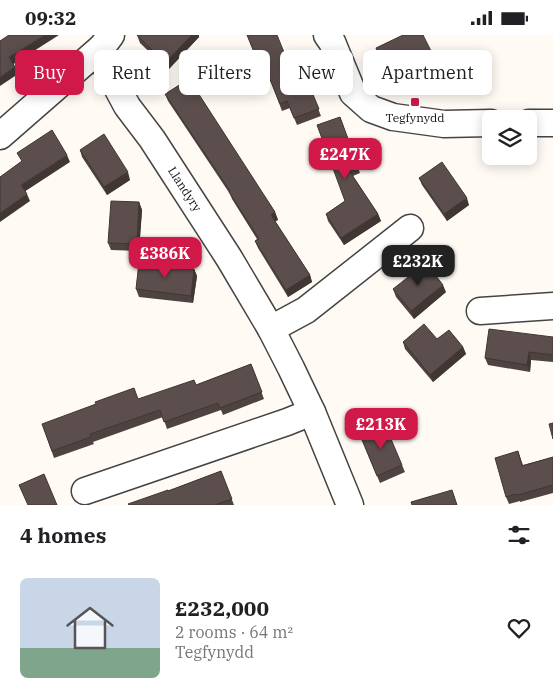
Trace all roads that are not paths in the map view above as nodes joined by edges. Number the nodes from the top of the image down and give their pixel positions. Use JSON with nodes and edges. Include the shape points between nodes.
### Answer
{"nodes":[{"id":1,"x":336,"y":37,"type":"edge"},
{"id":2,"x":106,"y":41,"type":"edge"},
{"id":3,"x":482,"y":123,"type":"edge"},
{"id":4,"x":537,"y":123,"type":"edge"},
{"id":5,"x":553,"y":123,"type":"edge"},
{"id":6,"x":0,"y":136,"type":"edge"},
{"id":7,"x":410,"y":228,"type":"dead end"},
{"id":8,"x":553,"y":306,"type":"edge"},
{"id":9,"x":480,"y":311,"type":"dead end"},
{"id":10,"x":271,"y":329,"type":"junction"},
{"id":11,"x":312,"y":412,"type":"junction"},
{"id":12,"x":86,"y":491,"type":"dead end"},
{"id":13,"x":350,"y":505,"type":"edge"}],
"edges":[{"from":1,"to":3,"type":"street","via":[[353,93],[371,109],[393,117],[435,123]]},
{"from":2,"to":6,"type":"street","name":"Llandyry"},
{"from":2,"to":10,"type":"street","name":"Llandyry","via":[[105,65],[127,106],[229,258]]},
{"from":4,"to":5,"type":"street"},
{"from":7,"to":10,"type":"street","via":[[306,310]]},
{"from":8,"to":9,"type":"street"},
{"from":10,"to":11,"type":"street","name":"Llandyry"},
{"from":11,"to":12,"type":"street"},
{"from":11,"to":13,"type":"street","name":"Llandyry"}]}
